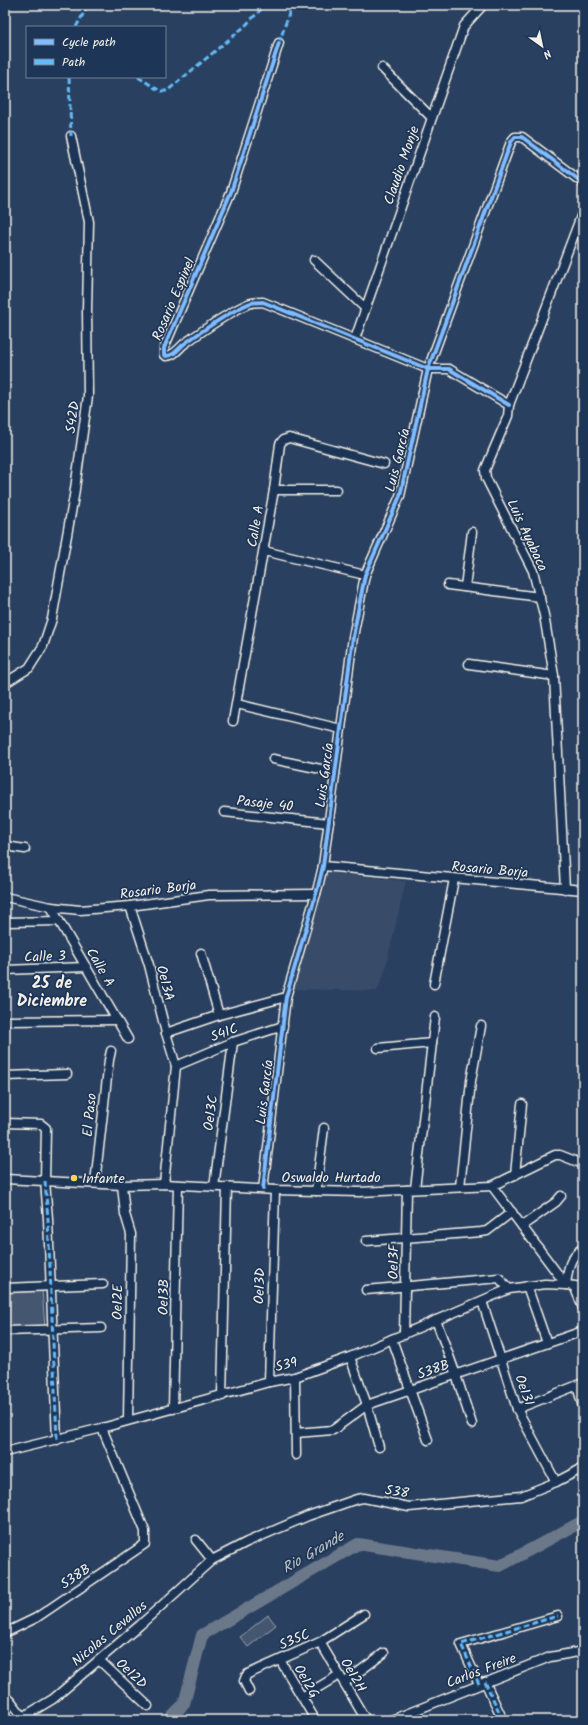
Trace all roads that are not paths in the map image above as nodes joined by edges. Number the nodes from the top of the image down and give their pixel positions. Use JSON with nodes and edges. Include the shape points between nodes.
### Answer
{"nodes":[{"id":1,"x":483,"y":5,"type":"edge"},
{"id":2,"x":279,"y":43,"type":"dead end"},
{"id":3,"x":382,"y":68,"type":"dead end"},
{"id":4,"x":431,"y":117,"type":"junction"},
{"id":5,"x":71,"y":136,"type":"dead end"},
{"id":6,"x":583,"y":183,"type":"edge"},
{"id":7,"x":583,"y":211,"type":"edge"},
{"id":8,"x":314,"y":260,"type":"dead end"},
{"id":9,"x":365,"y":308,"type":"junction"},
{"id":10,"x":355,"y":339,"type":"junction"},
{"id":11,"x":428,"y":369,"type":"junction"},
{"id":12,"x":509,"y":405,"type":"junction"},
{"id":13,"x":384,"y":464,"type":"dead end"},
{"id":14,"x":274,"y":490,"type":"junction"},
{"id":15,"x":337,"y":490,"type":"dead end"},
{"id":16,"x":472,"y":532,"type":"dead end"},
{"id":17,"x":264,"y":551,"type":"junction"},
{"id":18,"x":365,"y":575,"type":"junction"},
{"id":19,"x":448,"y":585,"type":"dead end"},
{"id":20,"x":465,"y":587,"type":"junction"},
{"id":21,"x":540,"y":596,"type":"junction"},
{"id":22,"x":469,"y":664,"type":"dead end"},
{"id":23,"x":554,"y":676,"type":"junction"},
{"id":24,"x":5,"y":683,"type":"edge"},
{"id":25,"x":237,"y":704,"type":"junction"},
{"id":26,"x":233,"y":721,"type":"dead end"},
{"id":27,"x":341,"y":729,"type":"junction"},
{"id":28,"x":273,"y":759,"type":"dead end"},
{"id":29,"x":335,"y":772,"type":"junction"},
{"id":30,"x":224,"y":812,"type":"dead end"},
{"id":31,"x":328,"y":823,"type":"junction"},
{"id":32,"x":5,"y":846,"type":"edge"},
{"id":33,"x":25,"y":848,"type":"dead end"},
{"id":34,"x":323,"y":866,"type":"junction"},
{"id":35,"x":454,"y":879,"type":"junction"},
{"id":36,"x":565,"y":889,"type":"junction"},
{"id":37,"x":583,"y":890,"type":"edge"},
{"id":38,"x":316,"y":894,"type":"junction"},
{"id":39,"x":5,"y":897,"type":"edge"},
{"id":40,"x":130,"y":906,"type":"junction"},
{"id":41,"x":51,"y":907,"type":"junction"},
{"id":42,"x":59,"y":921,"type":"junction"},
{"id":43,"x":5,"y":922,"type":"edge"},
{"id":44,"x":200,"y":952,"type":"dead end"},
{"id":45,"x":86,"y":967,"type":"junction"},
{"id":46,"x":5,"y":970,"type":"edge"},
{"id":47,"x":434,"y":984,"type":"dead end"},
{"id":48,"x":286,"y":997,"type":"junction"},
{"id":49,"x":219,"y":1015,"type":"junction"},
{"id":50,"x":435,"y":1017,"type":"dead end"},
{"id":51,"x":117,"y":1020,"type":"junction"},
{"id":52,"x":5,"y":1021,"type":"edge"},
{"id":53,"x":283,"y":1026,"type":"junction"},
{"id":54,"x":481,"y":1026,"type":"dead end"},
{"id":55,"x":166,"y":1033,"type":"junction"},
{"id":56,"x":128,"y":1039,"type":"dead end"},
{"id":57,"x":233,"y":1042,"type":"junction"},
{"id":58,"x":432,"y":1043,"type":"junction"},
{"id":59,"x":378,"y":1048,"type":"dead end"},
{"id":60,"x":111,"y":1051,"type":"dead end"},
{"id":61,"x":176,"y":1066,"type":"junction"},
{"id":62,"x":67,"y":1074,"type":"dead end"},
{"id":63,"x":5,"y":1076,"type":"edge"},
{"id":64,"x":522,"y":1104,"type":"dead end"},
{"id":65,"x":5,"y":1123,"type":"edge"},
{"id":66,"x":324,"y":1128,"type":"dead end"},
{"id":67,"x":583,"y":1164,"type":"edge"},
{"id":68,"x":515,"y":1175,"type":"junction"},
{"id":69,"x":5,"y":1179,"type":"edge"},
{"id":70,"x":45,"y":1181,"type":"junction"},
{"id":71,"x":95,"y":1183,"type":"junction"},
{"id":72,"x":164,"y":1184,"type":"junction"},
{"id":73,"x":122,"y":1185,"type":"junction"},
{"id":74,"x":178,"y":1185,"type":"junction"},
{"id":75,"x":492,"y":1186,"type":"junction"},
{"id":76,"x":214,"y":1187,"type":"junction"},
{"id":77,"x":227,"y":1187,"type":"junction"},
{"id":78,"x":460,"y":1187,"type":"junction"},
{"id":79,"x":264,"y":1189,"type":"junction"},
{"id":80,"x":411,"y":1189,"type":"junction"},
{"id":81,"x":275,"y":1190,"type":"junction"},
{"id":82,"x":316,"y":1191,"type":"junction"},
{"id":83,"x":561,"y":1196,"type":"dead end"},
{"id":84,"x":512,"y":1212,"type":"junction"},
{"id":85,"x":522,"y":1226,"type":"junction"},
{"id":86,"x":406,"y":1237,"type":"junction"},
{"id":87,"x":366,"y":1241,"type":"dead end"},
{"id":88,"x":583,"y":1248,"type":"edge"},
{"id":89,"x":103,"y":1284,"type":"dead end"},
{"id":90,"x":570,"y":1285,"type":"junction"},
{"id":91,"x":51,"y":1286,"type":"junction"},
{"id":92,"x":405,"y":1286,"type":"junction"},
{"id":93,"x":527,"y":1286,"type":"junction"},
{"id":94,"x":583,"y":1287,"type":"edge"},
{"id":95,"x":5,"y":1288,"type":"edge"},
{"id":96,"x":509,"y":1289,"type":"junction"},
{"id":97,"x":366,"y":1290,"type":"dead end"},
{"id":98,"x":482,"y":1301,"type":"junction"},
{"id":99,"x":583,"y":1308,"type":"edge"},
{"id":100,"x":436,"y":1320,"type":"junction"},
{"id":101,"x":101,"y":1328,"type":"dead end"},
{"id":102,"x":53,"y":1330,"type":"junction"},
{"id":103,"x":5,"y":1331,"type":"edge"},
{"id":104,"x":583,"y":1331,"type":"edge"},
{"id":105,"x":404,"y":1335,"type":"junction"},
{"id":106,"x":392,"y":1339,"type":"junction"},
{"id":107,"x":547,"y":1343,"type":"junction"},
{"id":108,"x":350,"y":1357,"type":"junction"},
{"id":109,"x":500,"y":1360,"type":"junction"},
{"id":110,"x":456,"y":1374,"type":"junction"},
{"id":111,"x":295,"y":1377,"type":"junction"},
{"id":112,"x":269,"y":1382,"type":"junction"},
{"id":113,"x":580,"y":1384,"type":"edge"},
{"id":114,"x":411,"y":1390,"type":"junction"},
{"id":115,"x":222,"y":1396,"type":"junction"},
{"id":116,"x":367,"y":1405,"type":"junction"},
{"id":117,"x":583,"y":1407,"type":"edge"},
{"id":118,"x":173,"y":1409,"type":"junction"},
{"id":119,"x":517,"y":1409,"type":"junction"},
{"id":120,"x":128,"y":1420,"type":"junction"},
{"id":121,"x":472,"y":1424,"type":"dead end"},
{"id":122,"x":102,"y":1428,"type":"junction"},
{"id":123,"x":296,"y":1433,"type":"junction"},
{"id":124,"x":57,"y":1440,"type":"junction"},
{"id":125,"x":428,"y":1440,"type":"dead end"},
{"id":126,"x":379,"y":1447,"type":"dead end"},
{"id":127,"x":5,"y":1452,"type":"edge"},
{"id":128,"x":296,"y":1455,"type":"dead end"},
{"id":129,"x":583,"y":1468,"type":"edge"},
{"id":130,"x":556,"y":1482,"type":"junction"},
{"id":131,"x":196,"y":1540,"type":"dead end"},
{"id":132,"x":212,"y":1560,"type":"junction"},
{"id":133,"x":364,"y":1614,"type":"dead end"},
{"id":134,"x":558,"y":1616,"type":"dead end"},
{"id":135,"x":6,"y":1630,"type":"edge"},
{"id":136,"x":320,"y":1642,"type":"junction"},
{"id":137,"x":583,"y":1651,"type":"edge"},
{"id":138,"x":384,"y":1653,"type":"dead end"},
{"id":139,"x":99,"y":1660,"type":"junction"},
{"id":140,"x":280,"y":1660,"type":"junction"},
{"id":141,"x":339,"y":1675,"type":"junction"},
{"id":142,"x":344,"y":1683,"type":"junction"},
{"id":143,"x":482,"y":1683,"type":"junction"},
{"id":144,"x":249,"y":1690,"type":"dead end"},
{"id":145,"x":302,"y":1697,"type":"junction"},
{"id":146,"x":10,"y":1700,"type":"dead end"},
{"id":147,"x":148,"y":1706,"type":"dead end"},
{"id":148,"x":312,"y":1716,"type":"dead end"},
{"id":149,"x":21,"y":1719,"type":"edge"},
{"id":150,"x":366,"y":1720,"type":"edge"},
{"id":151,"x":391,"y":1720,"type":"edge"},
{"id":152,"x":504,"y":1720,"type":"edge"}],
"edges":[{"from":1,"to":4,"type":"street","name":"Claudio Monje","via":[[464,26]]},
{"from":2,"to":10,"type":"street","name":"Rosario Espinel","via":[[231,192],[164,352],[166,356],[172,355],[214,324],[255,302],[263,302]]},
{"from":3,"to":4,"type":"street"},
{"from":4,"to":9,"type":"street","name":"Claudio Monje"},
{"from":5,"to":24,"type":"street","name":"S42D","via":[[89,222],[88,396],[74,496],[52,619],[43,646],[29,668]]},
{"from":6,"to":11,"type":"street","name":"Luis García","via":[[522,137],[515,137]]},
{"from":7,"to":12,"type":"street","name":"Luis Ayabaca"},
{"from":8,"to":9,"type":"street"},
{"from":9,"to":10,"type":"street","name":"Claudio Monje"},
{"from":10,"to":11,"type":"street","name":"Rosario Espinel"},
{"from":11,"to":12,"type":"street","via":[[449,369]]},
{"from":11,"to":18,"type":"street","name":"Luis García","via":[[400,496]]},
{"from":12,"to":21,"type":"street","name":"Luis Ayabaca","via":[[508,416],[485,470],[486,478],[533,571]]},
{"from":13,"to":14,"type":"street","name":"Calle A","via":[[288,438],[280,444]]},
{"from":14,"to":15,"type":"street"},
{"from":14,"to":17,"type":"street","name":"Calle A"},
{"from":16,"to":20,"type":"street"},
{"from":17,"to":18,"type":"street"},
{"from":17,"to":25,"type":"street","name":"Calle A"},
{"from":18,"to":27,"type":"street","name":"Luis García","via":[[353,637]]},
{"from":19,"to":20,"type":"street"},
{"from":20,"to":21,"type":"street"},
{"from":21,"to":23,"type":"street","name":"Luis Ayabaca"},
{"from":22,"to":23,"type":"street"},
{"from":23,"to":36,"type":"street","name":"Luis Ayabaca"},
{"from":25,"to":26,"type":"street","name":"Calle A"},
{"from":25,"to":27,"type":"street"},
{"from":27,"to":29,"type":"street","name":"Luis García"},
{"from":28,"to":29,"type":"street"},
{"from":29,"to":31,"type":"street","name":"Luis García"},
{"from":30,"to":31,"type":"street","name":"Pasaje 40"},
{"from":31,"to":34,"type":"street","name":"Luis García"},
{"from":32,"to":33,"type":"street"},
{"from":34,"to":35,"type":"street","name":"Rosario Borja"},
{"from":34,"to":38,"type":"street","name":"Luis García"},
{"from":35,"to":36,"type":"street","name":"Rosario Borja"},
{"from":35,"to":47,"type":"street"},
{"from":36,"to":37,"type":"street","name":"Rosario Borja"},
{"from":38,"to":40,"type":"street","name":"Rosario Borja","via":[[209,895]]},
{"from":38,"to":48,"type":"street","name":"Luis García"},
{"from":39,"to":41,"type":"street","name":"Rosario Borja"},
{"from":40,"to":41,"type":"street","name":"Rosario Borja","via":[[80,910]]},
{"from":40,"to":55,"type":"street","name":"Oe13A","via":[[149,965]]},
{"from":41,"to":42,"type":"street","name":"Calle A"},
{"from":42,"to":43,"type":"street"},
{"from":42,"to":45,"type":"street","name":"Calle A"},
{"from":44,"to":49,"type":"street"},
{"from":45,"to":46,"type":"street","name":"Calle 3"},
{"from":45,"to":51,"type":"street","name":"Calle A"},
{"from":48,"to":49,"type":"street"},
{"from":48,"to":53,"type":"street","name":"Luis García"},
{"from":49,"to":55,"type":"street"},
{"from":50,"to":58,"type":"street","name":"Oe13F"},
{"from":51,"to":52,"type":"street"},
{"from":51,"to":56,"type":"street","name":"Calle A"},
{"from":53,"to":57,"type":"street","name":"S41C"},
{"from":53,"to":79,"type":"street","name":"Luis García"},
{"from":54,"to":78,"type":"street","via":[[471,1081]]},
{"from":55,"to":61,"type":"street","name":"Oe13A"},
{"from":57,"to":61,"type":"street","name":"S41C"},
{"from":57,"to":76,"type":"street","name":"Oe13C"},
{"from":58,"to":59,"type":"street"},
{"from":58,"to":80,"type":"street","name":"Oe13F"},
{"from":60,"to":71,"type":"street","name":"El Paso"},
{"from":61,"to":72,"type":"street"},
{"from":62,"to":63,"type":"street"},
{"from":64,"to":68,"type":"street"},
{"from":65,"to":70,"type":"street","via":[[45,1126]]},
{"from":66,"to":82,"type":"street"},
{"from":67,"to":68,"type":"street","via":[[555,1155]]},
{"from":68,"to":75,"type":"street"},
{"from":69,"to":70,"type":"street","name":"Oswaldo Hurtado"},
{"from":70,"to":71,"type":"street","name":"Oswaldo Hurtado"},
{"from":70,"to":91,"type":"street"},
{"from":71,"to":73,"type":"street","name":"Oswaldo Hurtado"},
{"from":72,"to":73,"type":"street","name":"Oswaldo Hurtado"},
{"from":72,"to":74,"type":"street","name":"Oswaldo Hurtado"},
{"from":73,"to":120,"type":"street","name":"Oe12E","via":[[125,1214],[131,1234]]},
{"from":74,"to":76,"type":"street","name":"Oswaldo Hurtado"},
{"from":74,"to":118,"type":"street","name":"Oe13B"},
{"from":75,"to":78,"type":"street","name":"Oswaldo Hurtado"},
{"from":75,"to":84,"type":"street"},
{"from":76,"to":77,"type":"street","name":"Oswaldo Hurtado"},
{"from":77,"to":79,"type":"street","name":"Oswaldo Hurtado"},
{"from":77,"to":115,"type":"street"},
{"from":78,"to":80,"type":"street","name":"Oswaldo Hurtado"},
{"from":79,"to":81,"type":"street","name":"Oswaldo Hurtado"},
{"from":80,"to":82,"type":"street","name":"Oswaldo Hurtado"},
{"from":80,"to":86,"type":"street","name":"Oe13F"},
{"from":81,"to":82,"type":"street","name":"Oswaldo Hurtado"},
{"from":81,"to":112,"type":"street","name":"Oe13D"},
{"from":83,"to":85,"type":"street"},
{"from":84,"to":85,"type":"street"},
{"from":84,"to":86,"type":"street","via":[[487,1231]]},
{"from":85,"to":90,"type":"street"},
{"from":86,"to":87,"type":"street"},
{"from":86,"to":92,"type":"street","name":"Oe13F"},
{"from":88,"to":90,"type":"street","via":[[573,1256],[568,1268]]},
{"from":89,"to":91,"type":"street"},
{"from":90,"to":93,"type":"street","name":"S39"},
{"from":90,"to":94,"type":"street"},
{"from":90,"to":99,"type":"street"},
{"from":91,"to":95,"type":"street"},
{"from":91,"to":102,"type":"street"},
{"from":92,"to":96,"type":"street","via":[[499,1278]]},
{"from":92,"to":97,"type":"street"},
{"from":92,"to":105,"type":"street","name":"Oe13F"},
{"from":93,"to":96,"type":"street","name":"S39"},
{"from":93,"to":107,"type":"street"},
{"from":96,"to":98,"type":"street","name":"S39"},
{"from":98,"to":100,"type":"street","name":"S39"},
{"from":98,"to":109,"type":"street","name":"Oe13I"},
{"from":100,"to":105,"type":"street","name":"S39"},
{"from":100,"to":110,"type":"street"},
{"from":101,"to":102,"type":"street"},
{"from":102,"to":103,"type":"street"},
{"from":102,"to":124,"type":"street"},
{"from":104,"to":107,"type":"street","name":"S38B"},
{"from":105,"to":106,"type":"street","name":"S39"},
{"from":106,"to":108,"type":"street","name":"S39"},
{"from":106,"to":114,"type":"street"},
{"from":107,"to":109,"type":"street","name":"S38B"},
{"from":108,"to":111,"type":"street","name":"S39"},
{"from":108,"to":116,"type":"street"},
{"from":109,"to":110,"type":"street","name":"S38B"},
{"from":109,"to":119,"type":"street","name":"Oe13I"},
{"from":110,"to":114,"type":"street","name":"S38B"},
{"from":110,"to":121,"type":"street"},
{"from":111,"to":112,"type":"street","name":"S39"},
{"from":111,"to":123,"type":"street"},
{"from":112,"to":115,"type":"street","name":"S39"},
{"from":113,"to":117,"type":"street"},
{"from":113,"to":119,"type":"street"},
{"from":114,"to":116,"type":"street","name":"S38B"},
{"from":114,"to":125,"type":"street"},
{"from":115,"to":118,"type":"street","name":"S39"},
{"from":116,"to":123,"type":"street","name":"S38B","via":[[333,1430]]},
{"from":116,"to":126,"type":"street"},
{"from":118,"to":120,"type":"street","name":"S39"},
{"from":119,"to":130,"type":"street","name":"Oe13I"},
{"from":120,"to":122,"type":"street","name":"S39"},
{"from":122,"to":124,"type":"street","name":"S39"},
{"from":122,"to":135,"type":"street","name":"S38B","via":[[145,1531],[145,1544],[36,1618]]},
{"from":123,"to":128,"type":"street"},
{"from":124,"to":127,"type":"street","name":"S39"},
{"from":129,"to":130,"type":"street","name":"S38"},
{"from":130,"to":132,"type":"street","name":"S38","via":[[521,1496],[409,1507],[364,1498],[357,1499],[308,1516]]},
{"from":131,"to":132,"type":"street"},
{"from":132,"to":139,"type":"street","name":"Nicolas Cevallos"},
{"from":133,"to":136,"type":"street","name":"S35C"},
{"from":134,"to":143,"type":"street","via":[[461,1644]]},
{"from":136,"to":140,"type":"street","name":"S35C"},
{"from":136,"to":141,"type":"street","name":"Oe12H"},
{"from":137,"to":143,"type":"street","name":"Carlos Freire","via":[[550,1657]]},
{"from":138,"to":142,"type":"street"},
{"from":139,"to":147,"type":"street","name":"Oe12D"},
{"from":139,"to":149,"type":"street","name":"Nicolas Cevallos","via":[[53,1699]]},
{"from":140,"to":144,"type":"street","name":"S35C","via":[[246,1676],[244,1681]]},
{"from":140,"to":145,"type":"street","name":"Oe12G"},
{"from":141,"to":142,"type":"street","name":"Oe12H"},
{"from":141,"to":145,"type":"street"},
{"from":142,"to":150,"type":"street","name":"Oe12H"},
{"from":143,"to":151,"type":"street","name":"Carlos Freire"},
{"from":143,"to":152,"type":"street"},
{"from":145,"to":148,"type":"street","name":"Oe12G"},
{"from":146,"to":149,"type":"street"}]}
